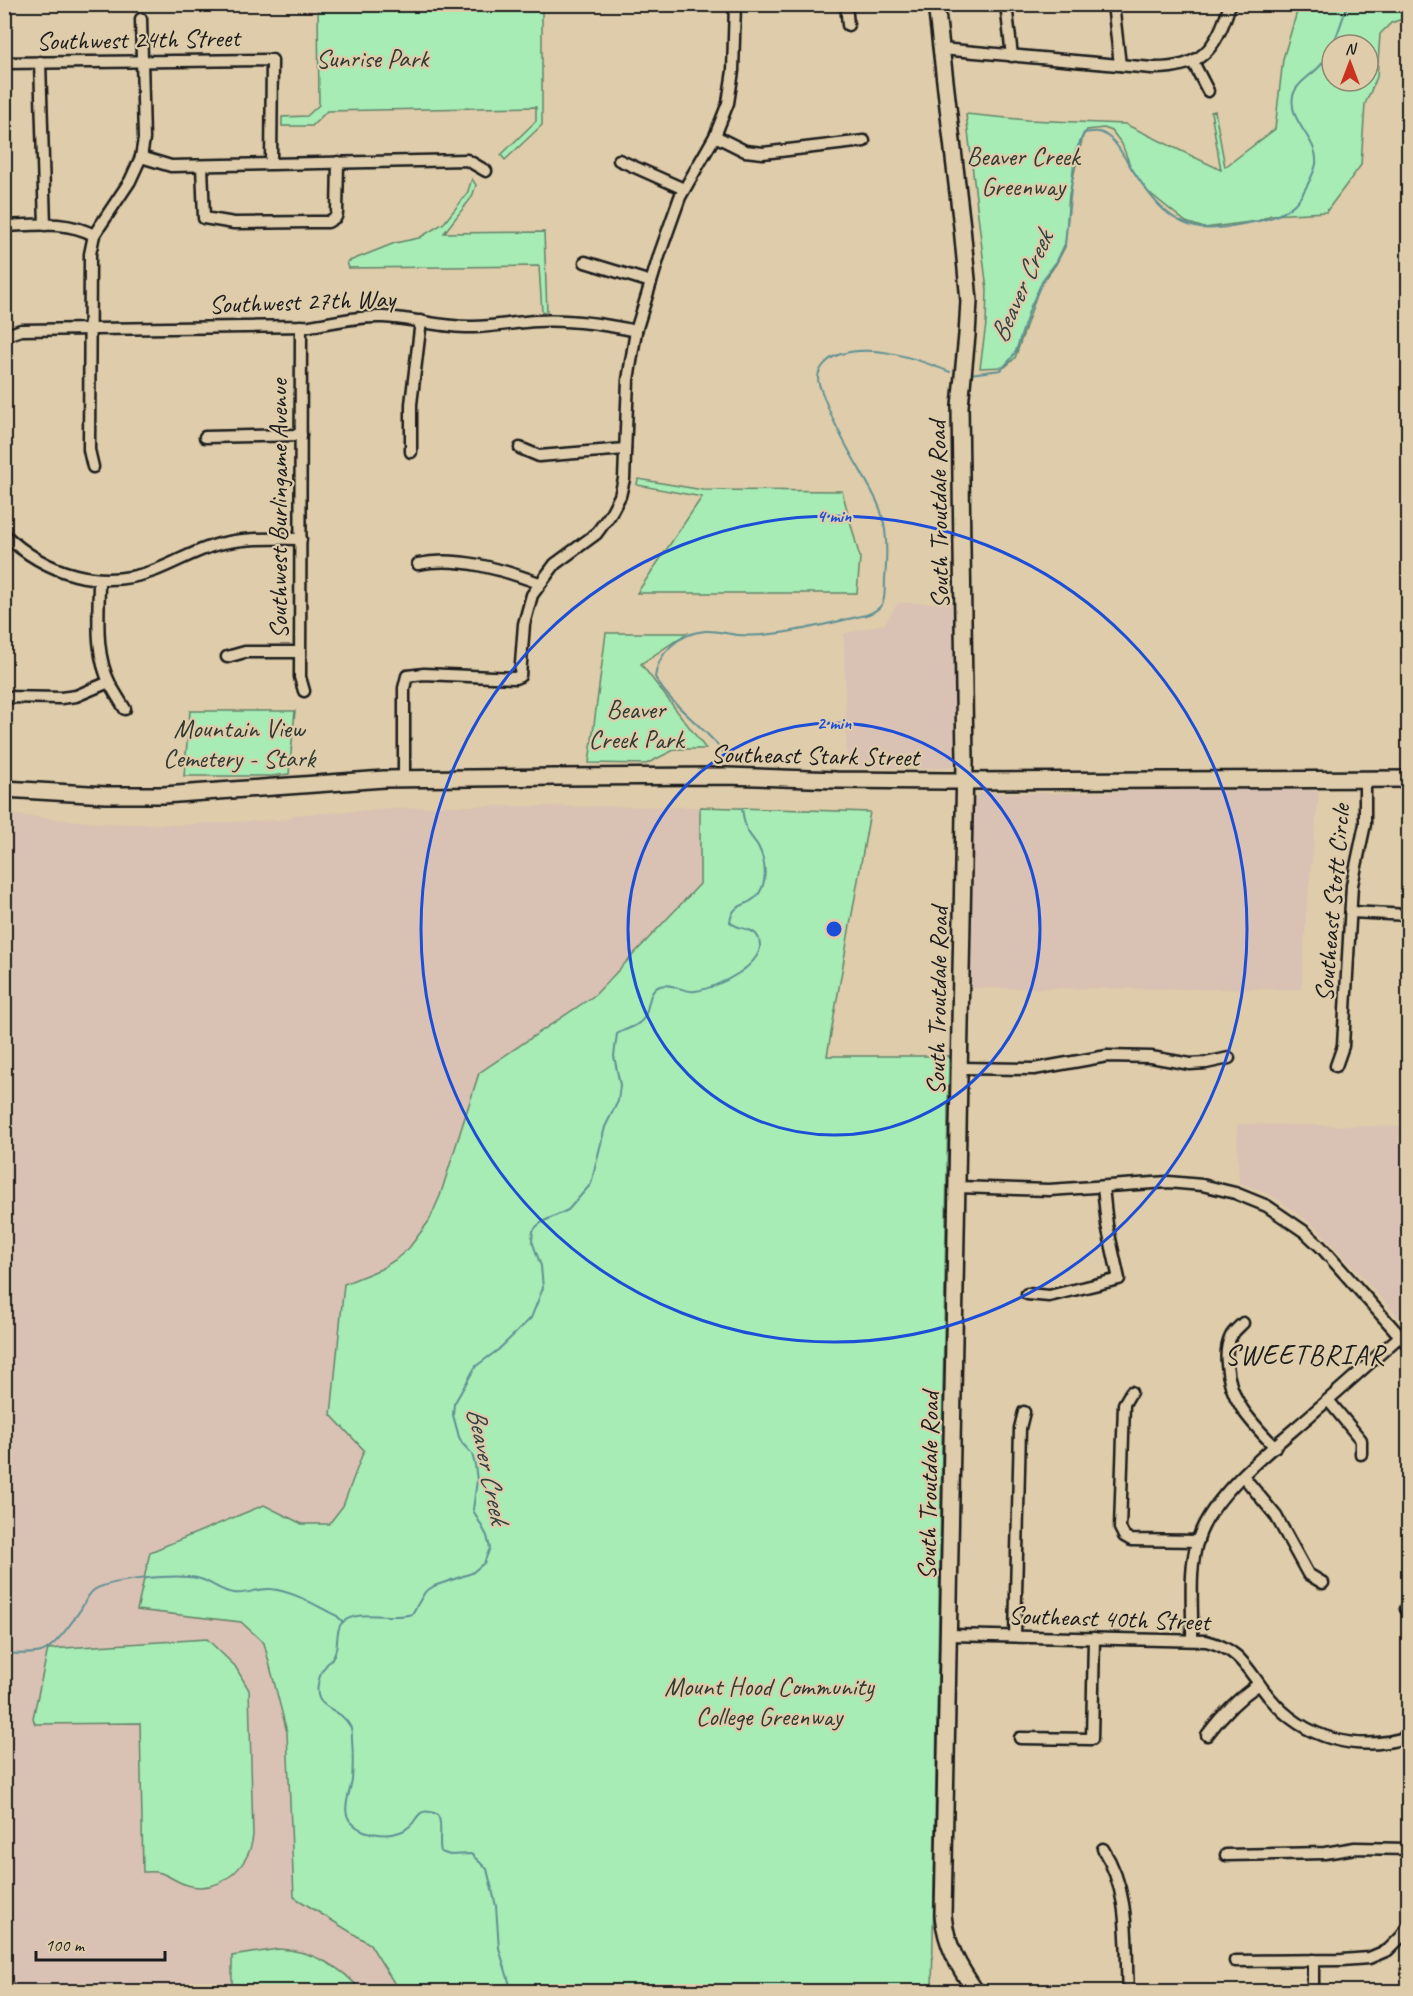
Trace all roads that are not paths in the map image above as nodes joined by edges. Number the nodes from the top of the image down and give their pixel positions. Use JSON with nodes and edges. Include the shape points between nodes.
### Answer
{"nodes":[{"id":1,"x":735,"y":4,"type":"edge"},
{"id":2,"x":846,"y":4,"type":"edge"},
{"id":3,"x":936,"y":4,"type":"edge"},
{"id":4,"x":1006,"y":4,"type":"edge"},
{"id":5,"x":1113,"y":4,"type":"edge"},
{"id":6,"x":1230,"y":4,"type":"edge"},
{"id":7,"x":141,"y":19,"type":"dead end"},
{"id":8,"x":849,"y":25,"type":"dead end"},
{"id":9,"x":942,"y":49,"type":"junction"},
{"id":10,"x":1011,"y":56,"type":"junction"},
{"id":11,"x":143,"y":61,"type":"junction"},
{"id":12,"x":40,"y":62,"type":"junction"},
{"id":13,"x":1193,"y":62,"type":"junction"},
{"id":14,"x":4,"y":63,"type":"edge"},
{"id":15,"x":1120,"y":65,"type":"junction"},
{"id":16,"x":1208,"y":91,"type":"dead end"},
{"id":17,"x":715,"y":136,"type":"junction"},
{"id":18,"x":864,"y":141,"type":"dead end"},
{"id":19,"x":141,"y":157,"type":"junction"},
{"id":20,"x":619,"y":160,"type":"dead end"},
{"id":21,"x":338,"y":162,"type":"junction"},
{"id":22,"x":271,"y":163,"type":"junction"},
{"id":23,"x":202,"y":166,"type":"junction"},
{"id":24,"x":486,"y":171,"type":"dead end"},
{"id":25,"x":684,"y":189,"type":"junction"},
{"id":26,"x":45,"y":225,"type":"junction"},
{"id":27,"x":4,"y":226,"type":"edge"},
{"id":28,"x":94,"y":236,"type":"junction"},
{"id":29,"x":585,"y":262,"type":"dead end"},
{"id":30,"x":651,"y":282,"type":"junction"},
{"id":31,"x":421,"y":321,"type":"junction"},
{"id":32,"x":301,"y":326,"type":"junction"},
{"id":33,"x":89,"y":329,"type":"junction"},
{"id":34,"x":636,"y":331,"type":"junction"},
{"id":35,"x":4,"y":336,"type":"edge"},
{"id":36,"x":301,"y":435,"type":"junction"},
{"id":37,"x":205,"y":437,"type":"dead end"},
{"id":38,"x":520,"y":448,"type":"dead end"},
{"id":39,"x":625,"y":449,"type":"junction"},
{"id":40,"x":411,"y":453,"type":"dead end"},
{"id":41,"x":93,"y":467,"type":"dead end"},
{"id":42,"x":301,"y":539,"type":"junction"},
{"id":43,"x":7,"y":541,"type":"edge"},
{"id":44,"x":418,"y":564,"type":"dead end"},
{"id":45,"x":99,"y":580,"type":"junction"},
{"id":46,"x":539,"y":583,"type":"junction"},
{"id":47,"x":300,"y":652,"type":"junction"},
{"id":48,"x":227,"y":657,"type":"dead end"},
{"id":49,"x":109,"y":682,"type":"junction"},
{"id":50,"x":304,"y":691,"type":"dead end"},
{"id":51,"x":4,"y":697,"type":"edge"},
{"id":52,"x":125,"y":709,"type":"dead end"},
{"id":53,"x":404,"y":779,"type":"junction"},
{"id":54,"x":1365,"y":779,"type":"junction"},
{"id":55,"x":1408,"y":779,"type":"edge"},
{"id":56,"x":965,"y":781,"type":"junction"},
{"id":57,"x":4,"y":789,"type":"edge"},
{"id":58,"x":1351,"y":912,"type":"junction"},
{"id":59,"x":1408,"y":915,"type":"edge"},
{"id":60,"x":1229,"y":1058,"type":"dead end"},
{"id":61,"x":1336,"y":1066,"type":"dead end"},
{"id":62,"x":960,"y":1068,"type":"junction"},
{"id":63,"x":1103,"y":1186,"type":"junction"},
{"id":64,"x":958,"y":1187,"type":"junction"},
{"id":65,"x":1027,"y":1294,"type":"dead end"},
{"id":66,"x":1243,"y":1323,"type":"dead end"},
{"id":67,"x":1400,"y":1336,"type":"junction"},
{"id":68,"x":1408,"y":1345,"type":"edge"},
{"id":69,"x":1131,"y":1392,"type":"dead end"},
{"id":70,"x":1328,"y":1400,"type":"junction"},
{"id":71,"x":1024,"y":1412,"type":"dead end"},
{"id":72,"x":1275,"y":1447,"type":"junction"},
{"id":73,"x":1361,"y":1454,"type":"dead end"},
{"id":74,"x":1243,"y":1476,"type":"junction"},
{"id":75,"x":1198,"y":1541,"type":"junction"},
{"id":76,"x":1323,"y":1582,"type":"dead end"},
{"id":77,"x":949,"y":1635,"type":"junction"},
{"id":78,"x":1015,"y":1636,"type":"junction"},
{"id":79,"x":1094,"y":1638,"type":"junction"},
{"id":80,"x":1192,"y":1640,"type":"junction"},
{"id":81,"x":1259,"y":1684,"type":"junction"},
{"id":82,"x":1207,"y":1735,"type":"dead end"},
{"id":83,"x":1408,"y":1737,"type":"edge"},
{"id":84,"x":1020,"y":1738,"type":"dead end"},
{"id":85,"x":1103,"y":1849,"type":"dead end"},
{"id":86,"x":1408,"y":1849,"type":"edge"},
{"id":87,"x":1226,"y":1855,"type":"dead end"},
{"id":88,"x":1408,"y":1925,"type":"edge"},
{"id":89,"x":1313,"y":1960,"type":"junction"},
{"id":90,"x":1235,"y":1961,"type":"dead end"},
{"id":91,"x":976,"y":1992,"type":"edge"},
{"id":92,"x":1128,"y":1992,"type":"edge"},
{"id":93,"x":1313,"y":1992,"type":"edge"}],
"edges":[{"from":1,"to":17,"type":"street","via":[[732,82]]},
{"from":2,"to":8,"type":"street"},
{"from":3,"to":9,"type":"main road","name":"South Troutdale Road"},
{"from":4,"to":10,"type":"street"},
{"from":5,"to":15,"type":"street"},
{"from":6,"to":13,"type":"street","via":[[1210,49]]},
{"from":7,"to":11,"type":"street"},
{"from":9,"to":10,"type":"street"},
{"from":9,"to":56,"type":"main road","name":"South Troutdale Road","via":[[969,290],[960,426]]},
{"from":10,"to":15,"type":"street"},
{"from":11,"to":12,"type":"street","name":"Southwest 24th Street"},
{"from":11,"to":19,"type":"street"},
{"from":11,"to":22,"type":"street","name":"Southwest 24th Street","via":[[272,60]]},
{"from":12,"to":14,"type":"street","name":"Southwest 24th Street"},
{"from":12,"to":26,"type":"street"},
{"from":13,"to":15,"type":"street","via":[[1163,68]]},
{"from":13,"to":16,"type":"street"},
{"from":17,"to":18,"type":"street","via":[[745,150],[763,153]]},
{"from":17,"to":25,"type":"street"},
{"from":19,"to":23,"type":"street","via":[[171,166]]},
{"from":19,"to":28,"type":"street"},
{"from":20,"to":25,"type":"street"},
{"from":21,"to":22,"type":"street"},
{"from":21,"to":23,"type":"street","via":[[337,213],[328,222],[234,223],[204,218]]},
{"from":21,"to":24,"type":"street","via":[[467,160]]},
{"from":22,"to":23,"type":"street"},
{"from":25,"to":30,"type":"street"},
{"from":26,"to":27,"type":"street"},
{"from":26,"to":28,"type":"street","via":[[74,226]]},
{"from":28,"to":33,"type":"street","via":[[88,283]]},
{"from":29,"to":30,"type":"street"},
{"from":30,"to":34,"type":"street"},
{"from":31,"to":32,"type":"street","name":"Southwest 27th Way","via":[[361,317]]},
{"from":31,"to":34,"type":"street","name":"Southwest 27th Way","via":[[470,327],[572,320]]},
{"from":31,"to":40,"type":"street","via":[[411,404]]},
{"from":32,"to":33,"type":"street","name":"Southwest 27th Way"},
{"from":32,"to":36,"type":"street","name":"Southwest Burlingame Avenue"},
{"from":33,"to":35,"type":"street","name":"Southwest 27th Way","via":[[21,330]]},
{"from":33,"to":41,"type":"street","via":[[89,450]]},
{"from":34,"to":39,"type":"street","via":[[628,380]]},
{"from":36,"to":37,"type":"street"},
{"from":36,"to":42,"type":"street","name":"Southwest Burlingame Avenue"},
{"from":38,"to":39,"type":"street","via":[[539,456]]},
{"from":39,"to":46,"type":"street","via":[[622,488],[609,515],[596,534],[555,564]]},
{"from":42,"to":45,"type":"street","via":[[251,539],[220,544],[144,574]]},
{"from":42,"to":47,"type":"street","name":"Southwest Burlingame Avenue"},
{"from":43,"to":45,"type":"street","via":[[54,569]]},
{"from":44,"to":46,"type":"street","via":[[461,562]]},
{"from":45,"to":49,"type":"street","via":[[99,638]]},
{"from":46,"to":53,"type":"street","via":[[524,624],[520,676],[407,676]]},
{"from":47,"to":48,"type":"street","via":[[245,652]]},
{"from":47,"to":50,"type":"street","name":"Southwest Burlingame Avenue"},
{"from":49,"to":51,"type":"street","via":[[61,698]]},
{"from":49,"to":52,"type":"street"},
{"from":53,"to":56,"type":"main road","name":"Southeast Stark Street","via":[[727,776]]},
{"from":53,"to":57,"type":"main road","name":"Southeast Stark Street","via":[[164,795]]},
{"from":54,"to":55,"type":"main road","name":"Southeast Stark Street"},
{"from":54,"to":56,"type":"main road","name":"Southeast Stark Street"},
{"from":54,"to":58,"type":"street","name":"Southeast Stott Circle","via":[[1365,824],[1352,885]]},
{"from":56,"to":62,"type":"main road","name":"South Troutdale Road"},
{"from":58,"to":59,"type":"street"},
{"from":58,"to":61,"type":"street","name":"Southeast Stott Circle","via":[[1343,1046]]},
{"from":60,"to":62,"type":"street","via":[[1190,1064],[1150,1057],[1107,1056],[1034,1069]]},
{"from":62,"to":64,"type":"main road","name":"South Troutdale Road"},
{"from":63,"to":64,"type":"street","via":[[1049,1190]]},
{"from":63,"to":65,"type":"street","via":[[1119,1279],[1049,1296]]},
{"from":63,"to":67,"type":"street","via":[[1187,1182],[1219,1188],[1267,1206],[1321,1247]]},
{"from":64,"to":77,"type":"main road","name":"South Troutdale Road"},
{"from":66,"to":72,"type":"street","via":[[1231,1335],[1228,1346],[1231,1388],[1247,1417]]},
{"from":67,"to":68,"type":"street"},
{"from":67,"to":70,"type":"street"},
{"from":69,"to":75,"type":"street","via":[[1124,1404],[1120,1528],[1131,1540]]},
{"from":70,"to":72,"type":"street"},
{"from":70,"to":73,"type":"street","via":[[1361,1440]]},
{"from":71,"to":78,"type":"street","via":[[1020,1428]]},
{"from":72,"to":74,"type":"street"},
{"from":74,"to":75,"type":"street","via":[[1209,1514]]},
{"from":74,"to":76,"type":"street","via":[[1276,1516],[1308,1574]]},
{"from":75,"to":80,"type":"street"},
{"from":77,"to":78,"type":"street","name":"Southeast 40th Street"},
{"from":77,"to":91,"type":"main road","name":"South Troutdale Road","via":[[943,1916],[950,1951]]},
{"from":78,"to":79,"type":"street","name":"Southeast 40th Street"},
{"from":79,"to":80,"type":"street","name":"Southeast 40th Street"},
{"from":79,"to":84,"type":"street","via":[[1092,1739]]},
{"from":80,"to":81,"type":"street","name":"Southeast 40th Street","via":[[1215,1643],[1233,1652]]},
{"from":81,"to":82,"type":"street","via":[[1235,1702]]},
{"from":81,"to":83,"type":"street","name":"Southeast 40th Street","via":[[1288,1717],[1328,1738],[1370,1744]]},
{"from":85,"to":92,"type":"street","via":[[1113,1866],[1124,1905]]},
{"from":86,"to":87,"type":"street"},
{"from":88,"to":89,"type":"street","via":[[1394,1944],[1379,1955]]},
{"from":89,"to":90,"type":"street"},
{"from":89,"to":93,"type":"street"}]}
